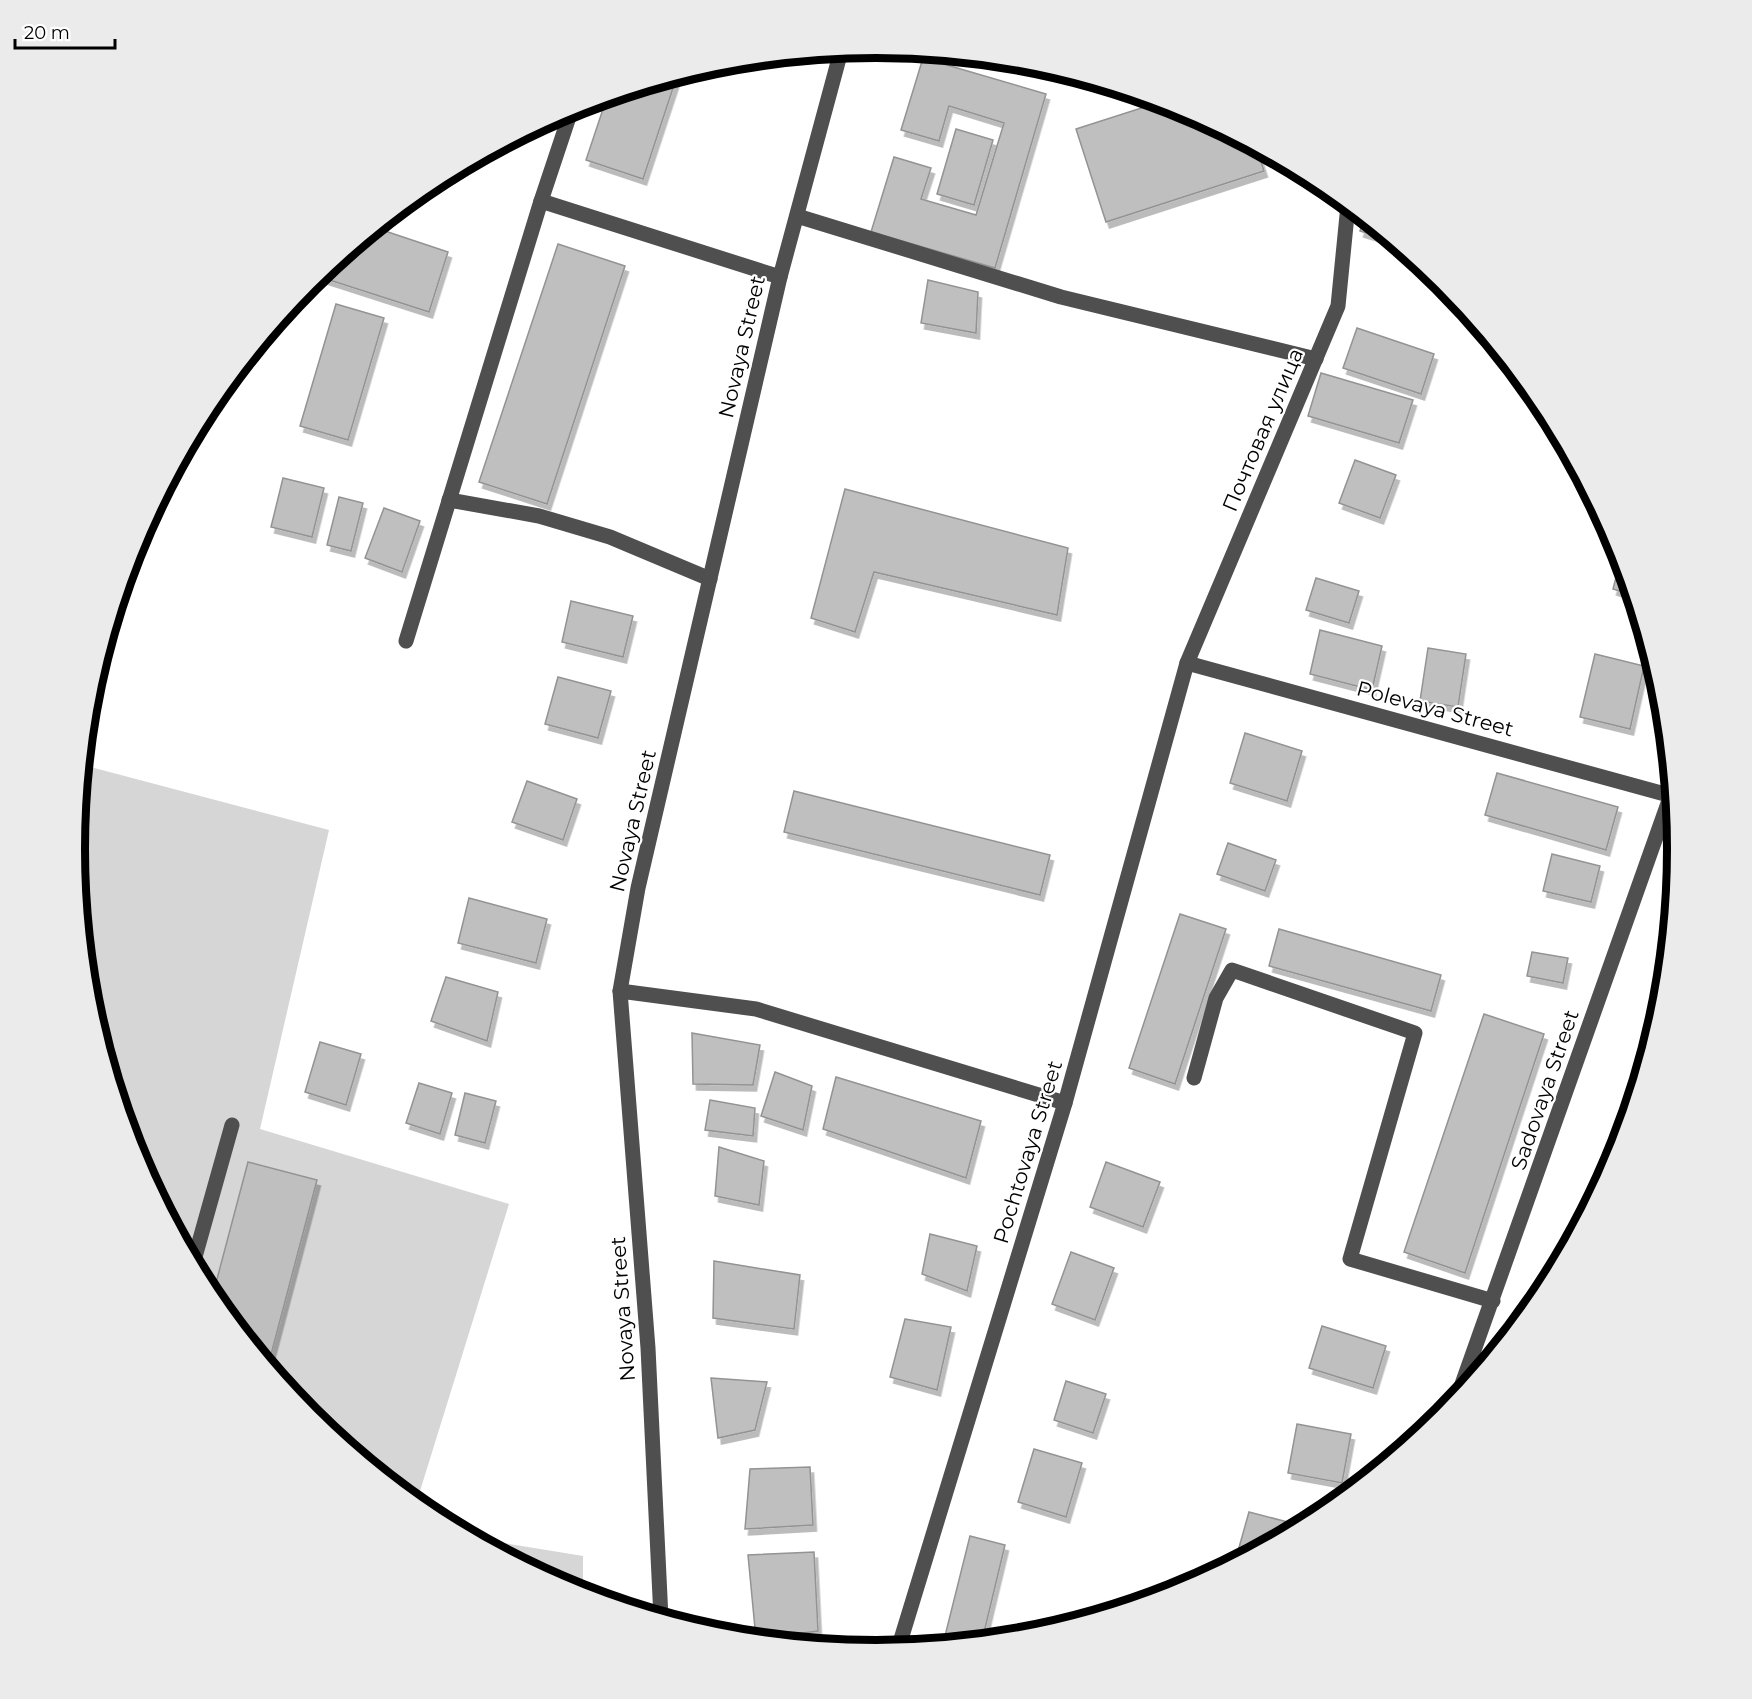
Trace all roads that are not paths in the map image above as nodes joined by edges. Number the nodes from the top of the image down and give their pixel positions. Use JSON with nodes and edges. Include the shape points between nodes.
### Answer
{"nodes":[{"id":1,"x":840,"y":59,"type":"edge"},
{"id":2,"x":568,"y":121,"type":"edge"},
{"id":3,"x":541,"y":201,"type":"junction"},
{"id":4,"x":1347,"y":214,"type":"edge"},
{"id":5,"x":797,"y":216,"type":"junction"},
{"id":6,"x":780,"y":277,"type":"junction"},
{"id":7,"x":1316,"y":359,"type":"junction"},
{"id":8,"x":449,"y":500,"type":"junction"},
{"id":9,"x":710,"y":579,"type":"junction"},
{"id":10,"x":406,"y":641,"type":"dead end"},
{"id":11,"x":1187,"y":663,"type":"junction"},
{"id":12,"x":1664,"y":792,"type":"edge"},
{"id":13,"x":1666,"y":812,"type":"edge"},
{"id":14,"x":620,"y":991,"type":"junction"},
{"id":15,"x":1194,"y":1078,"type":"dead end"},
{"id":16,"x":1065,"y":1104,"type":"junction"},
{"id":17,"x":232,"y":1125,"type":"dead end"},
{"id":18,"x":196,"y":1253,"type":"edge"},
{"id":19,"x":1493,"y":1301,"type":"junction"},
{"id":20,"x":1465,"y":1378,"type":"edge"},
{"id":21,"x":661,"y":1611,"type":"edge"},
{"id":22,"x":901,"y":1640,"type":"edge"}],
"edges":[{"from":1,"to":5,"type":"street","name":"Novaya Street"},
{"from":2,"to":3,"type":"street"},
{"from":3,"to":6,"type":"street"},
{"from":3,"to":8,"type":"street"},
{"from":4,"to":7,"type":"street","name":"Почтовая улица","via":[[1338,306]]},
{"from":5,"to":6,"type":"street","name":"Novaya Street"},
{"from":5,"to":7,"type":"street","via":[[1061,297]]},
{"from":6,"to":9,"type":"street","name":"Novaya Street"},
{"from":7,"to":11,"type":"street","name":"Почтовая улица"},
{"from":8,"to":9,"type":"street","via":[[539,516],[590,531]]},
{"from":8,"to":10,"type":"street"},
{"from":9,"to":14,"type":"street","name":"Novaya Street","via":[[638,888]]},
{"from":11,"to":12,"type":"street","name":"Polevaya Street"},
{"from":11,"to":16,"type":"street","name":"Pochtovaya Street"},
{"from":13,"to":19,"type":"street","name":"Sadovaya Street"},
{"from":14,"to":16,"type":"street","via":[[756,1009]]},
{"from":14,"to":21,"type":"street","name":"Novaya Street","via":[[648,1348]]},
{"from":15,"to":19,"type":"street","via":[[1216,998],[1232,970],[1415,1033],[1350,1259]]},
{"from":16,"to":22,"type":"street","name":"Pochtovaya Street"},
{"from":17,"to":18,"type":"street"},
{"from":19,"to":20,"type":"street","name":"Sadovaya Street"}]}
